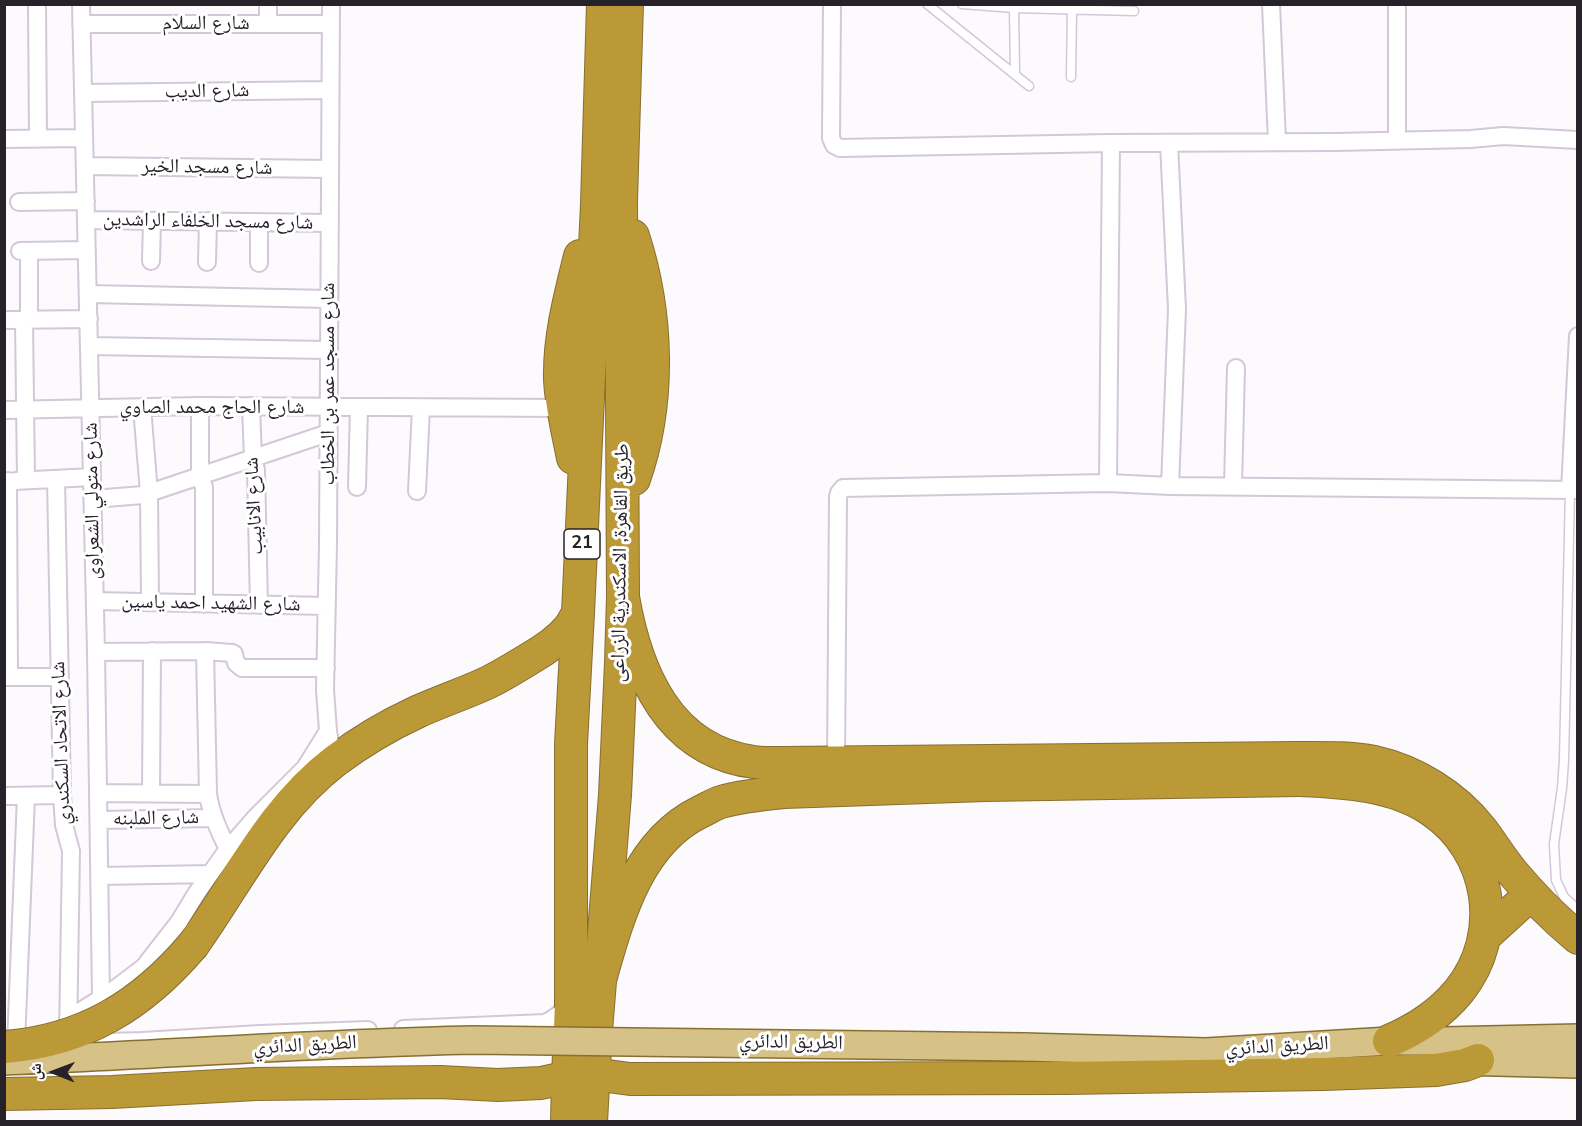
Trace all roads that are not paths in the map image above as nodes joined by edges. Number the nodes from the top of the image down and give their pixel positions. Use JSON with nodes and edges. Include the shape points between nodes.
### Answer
{"nodes":[{"id":1,"x":37,"y":4,"type":"edge"},
{"id":2,"x":81,"y":4,"type":"edge"},
{"id":3,"x":268,"y":4,"type":"edge"},
{"id":4,"x":331,"y":4,"type":"edge"},
{"id":5,"x":603,"y":4,"type":"edge"},
{"id":6,"x":627,"y":4,"type":"edge"},
{"id":7,"x":832,"y":4,"type":"edge"},
{"id":8,"x":927,"y":4,"type":"edge"},
{"id":9,"x":962,"y":4,"type":"edge"},
{"id":10,"x":1271,"y":4,"type":"edge"},
{"id":11,"x":1397,"y":4,"type":"edge"},
{"id":12,"x":1014,"y":8,"type":"junction"},
{"id":13,"x":1072,"y":9,"type":"junction"},
{"id":14,"x":1134,"y":11,"type":"dead end"},
{"id":15,"x":81,"y":24,"type":"junction"},
{"id":16,"x":268,"y":24,"type":"junction"},
{"id":17,"x":330,"y":24,"type":"junction"},
{"id":18,"x":1015,"y":74,"type":"junction"},
{"id":19,"x":1071,"y":77,"type":"dead end"},
{"id":20,"x":1029,"y":86,"type":"dead end"},
{"id":21,"x":330,"y":90,"type":"junction"},
{"id":22,"x":83,"y":93,"type":"junction"},
{"id":23,"x":84,"y":138,"type":"junction"},
{"id":24,"x":4,"y":139,"type":"edge"},
{"id":25,"x":38,"y":139,"type":"junction"},
{"id":26,"x":1397,"y":140,"type":"junction"},
{"id":27,"x":1578,"y":140,"type":"edge"},
{"id":28,"x":1277,"y":142,"type":"junction"},
{"id":29,"x":1111,"y":143,"type":"junction"},
{"id":30,"x":1169,"y":143,"type":"junction"},
{"id":31,"x":85,"y":166,"type":"junction"},
{"id":32,"x":330,"y":170,"type":"junction"},
{"id":33,"x":86,"y":201,"type":"junction"},
{"id":34,"x":19,"y":202,"type":"dead end"},
{"id":35,"x":609,"y":202,"type":"junction"},
{"id":36,"x":86,"y":220,"type":"junction"},
{"id":37,"x":152,"y":221,"type":"junction"},
{"id":38,"x":208,"y":221,"type":"junction"},
{"id":39,"x":259,"y":222,"type":"junction"},
{"id":40,"x":330,"y":223,"type":"junction"},
{"id":41,"x":87,"y":250,"type":"junction"},
{"id":42,"x":151,"y":261,"type":"dead end"},
{"id":43,"x":207,"y":262,"type":"dead end"},
{"id":44,"x":259,"y":263,"type":"dead end"},
{"id":45,"x":88,"y":294,"type":"junction"},
{"id":46,"x":329,"y":299,"type":"junction"},
{"id":47,"x":89,"y":319,"type":"junction"},
{"id":48,"x":4,"y":320,"type":"edge"},
{"id":49,"x":27,"y":320,"type":"junction"},
{"id":50,"x":1578,"y":336,"type":"edge"},
{"id":51,"x":89,"y":346,"type":"junction"},
{"id":52,"x":328,"y":350,"type":"junction"},
{"id":53,"x":1236,"y":368,"type":"dead end"},
{"id":54,"x":200,"y":406,"type":"junction"},
{"id":55,"x":251,"y":406,"type":"junction"},
{"id":56,"x":142,"y":407,"type":"junction"},
{"id":57,"x":328,"y":407,"type":"junction"},
{"id":58,"x":359,"y":407,"type":"junction"},
{"id":59,"x":420,"y":408,"type":"junction"},
{"id":60,"x":564,"y":408,"type":"junction"},
{"id":61,"x":91,"y":409,"type":"junction"},
{"id":62,"x":4,"y":410,"type":"edge"},
{"id":63,"x":25,"y":410,"type":"junction"},
{"id":64,"x":328,"y":433,"type":"junction"},
{"id":65,"x":253,"y":459,"type":"junction"},
{"id":66,"x":92,"y":477,"type":"junction"},
{"id":67,"x":200,"y":477,"type":"junction"},
{"id":68,"x":56,"y":479,"type":"junction"},
{"id":69,"x":26,"y":480,"type":"junction"},
{"id":70,"x":6,"y":481,"type":"edge"},
{"id":71,"x":1108,"y":483,"type":"junction"},
{"id":72,"x":1170,"y":486,"type":"junction"},
{"id":73,"x":1233,"y":486,"type":"junction"},
{"id":74,"x":357,"y":487,"type":"dead end"},
{"id":75,"x":1574,"y":490,"type":"edge"},
{"id":76,"x":417,"y":491,"type":"dead end"},
{"id":77,"x":149,"y":493,"type":"junction"},
{"id":78,"x":93,"y":499,"type":"junction"},
{"id":79,"x":583,"y":506,"type":"junction"},
{"id":80,"x":623,"y":597,"type":"junction"},
{"id":81,"x":95,"y":601,"type":"junction"},
{"id":82,"x":150,"y":602,"type":"junction"},
{"id":83,"x":204,"y":603,"type":"junction"},
{"id":84,"x":259,"y":605,"type":"junction"},
{"id":85,"x":327,"y":606,"type":"junction"},
{"id":86,"x":578,"y":613,"type":"junction"},
{"id":87,"x":152,"y":651,"type":"junction"},
{"id":88,"x":205,"y":651,"type":"junction"},
{"id":89,"x":96,"y":652,"type":"junction"},
{"id":90,"x":326,"y":668,"type":"junction"},
{"id":91,"x":7,"y":677,"type":"edge"},
{"id":92,"x":58,"y":677,"type":"junction"},
{"id":93,"x":328,"y":731,"type":"junction"},
{"id":94,"x":333,"y":762,"type":"junction"},
{"id":95,"x":836,"y":764,"type":"junction"},
{"id":96,"x":985,"y":773,"type":"junction"},
{"id":97,"x":98,"y":793,"type":"junction"},
{"id":98,"x":151,"y":793,"type":"junction"},
{"id":99,"x":208,"y":794,"type":"junction"},
{"id":100,"x":62,"y":795,"type":"junction"},
{"id":101,"x":4,"y":796,"type":"edge"},
{"id":102,"x":26,"y":796,"type":"junction"},
{"id":103,"x":213,"y":818,"type":"junction"},
{"id":104,"x":99,"y":820,"type":"junction"},
{"id":105,"x":228,"y":849,"type":"junction"},
{"id":106,"x":210,"y":874,"type":"junction"},
{"id":107,"x":100,"y":876,"type":"junction"},
{"id":108,"x":1531,"y":894,"type":"junction"},
{"id":109,"x":1578,"y":910,"type":"edge"},
{"id":110,"x":1485,"y":936,"type":"junction"},
{"id":111,"x":1578,"y":938,"type":"edge"},
{"id":112,"x":600,"y":980,"type":"junction"},
{"id":113,"x":101,"y":998,"type":"junction"},
{"id":114,"x":571,"y":1003,"type":"junction"},
{"id":115,"x":68,"y":1019,"type":"junction"},
{"id":116,"x":1578,"y":1038,"type":"edge"},
{"id":117,"x":1389,"y":1041,"type":"junction"},
{"id":118,"x":68,"y":1043,"type":"junction"},
{"id":119,"x":7,"y":1049,"type":"edge"},
{"id":120,"x":1023,"y":1056,"type":"junction"},
{"id":121,"x":1478,"y":1060,"type":"junction"},
{"id":122,"x":1578,"y":1064,"type":"edge"},
{"id":123,"x":4,"y":1075,"type":"edge"},
{"id":124,"x":580,"y":1079,"type":"junction"},
{"id":125,"x":4,"y":1094,"type":"edge"},
{"id":126,"x":567,"y":1122,"type":"edge"},
{"id":127,"x":591,"y":1122,"type":"edge"}],
"edges":[{"from":1,"to":25,"type":"street"},
{"from":2,"to":15,"type":"street","name":"شارع متولي الشعراوى"},
{"from":3,"to":16,"type":"street"},
{"from":4,"to":17,"type":"street","name":"شارع مسجد عمر بن الخطاب"},
{"from":5,"to":35,"type":"highway","name":"طريق القاهرة, الاسكندرية الزراعى","number":"21"},
{"from":6,"to":35,"type":"highway","name":"طريق القاهرة, الاسكندرية الزراعى","number":"21"},
{"from":7,"to":29,"type":"street","via":[[831,138],[837,147]]},
{"from":8,"to":18,"type":"lane"},
{"from":9,"to":12,"type":"lane"},
{"from":10,"to":28,"type":"street"},
{"from":11,"to":26,"type":"street"},
{"from":12,"to":13,"type":"lane"},
{"from":12,"to":18,"type":"lane"},
{"from":13,"to":14,"type":"lane"},
{"from":13,"to":19,"type":"lane"},
{"from":15,"to":16,"type":"street","name":"شارع السلام"},
{"from":15,"to":22,"type":"street","name":"شارع متولي الشعراوى"},
{"from":16,"to":17,"type":"street","name":"شارع السلام"},
{"from":17,"to":21,"type":"street","name":"شارع مسجد عمر بن الخطاب"},
{"from":18,"to":20,"type":"lane"},
{"from":21,"to":22,"type":"street","name":"شارع الديب"},
{"from":21,"to":32,"type":"street","name":"شارع مسجد عمر بن الخطاب"},
{"from":22,"to":23,"type":"street","name":"شارع متولي الشعراوى"},
{"from":23,"to":25,"type":"street"},
{"from":23,"to":31,"type":"street","name":"شارع متولي الشعراوى"},
{"from":24,"to":25,"type":"street"},
{"from":26,"to":27,"type":"street","via":[[1503,136]]},
{"from":26,"to":28,"type":"street"},
{"from":28,"to":30,"type":"street"},
{"from":29,"to":30,"type":"street"},
{"from":29,"to":71,"type":"street"},
{"from":30,"to":72,"type":"street","via":[[1177,309]]},
{"from":31,"to":32,"type":"street","name":"شارع مسجد الخير"},
{"from":31,"to":33,"type":"street","name":"شارع متولي الشعراوى"},
{"from":32,"to":40,"type":"street","name":"شارع مسجد عمر بن الخطاب"},
{"from":33,"to":34,"type":"street"},
{"from":33,"to":36,"type":"street","name":"شارع متولي الشعراوى"},
{"from":35,"to":60,"type":"highway","via":[[584,241],[563,330],[560,382]]},
{"from":35,"to":79,"type":"highway","name":"طريق القاهرة, الاسكندرية الزراعى","number":"21"},
{"from":35,"to":80,"type":"highway","name":"طريق القاهرة, الاسكندرية الزراعى","number":"21","via":[[634,239],[644,278],[653,357],[645,435],[623,511]]},
{"from":36,"to":37,"type":"street","name":"شارع مسجد الخلفاء الراشدين"},
{"from":36,"to":41,"type":"street","name":"شارع متولي الشعراوى"},
{"from":37,"to":38,"type":"street","name":"شارع مسجد الخلفاء الراشدين"},
{"from":37,"to":42,"type":"street"},
{"from":38,"to":39,"type":"street","name":"شارع مسجد الخلفاء الراشدين"},
{"from":38,"to":43,"type":"street"},
{"from":39,"to":40,"type":"street","name":"شارع مسجد الخلفاء الراشدين"},
{"from":39,"to":44,"type":"street"},
{"from":40,"to":46,"type":"street","name":"شارع مسجد عمر بن الخطاب"},
{"from":41,"to":45,"type":"street","name":"شارع متولي الشعراوى"},
{"from":41,"to":49,"type":"street","via":[[25,251]]},
{"from":45,"to":46,"type":"street"},
{"from":45,"to":47,"type":"street","name":"شارع متولي الشعراوى"},
{"from":46,"to":52,"type":"street","name":"شارع مسجد عمر بن الخطاب"},
{"from":47,"to":49,"type":"street"},
{"from":47,"to":51,"type":"street","name":"شارع متولي الشعراوى"},
{"from":48,"to":49,"type":"street"},
{"from":49,"to":63,"type":"street"},
{"from":50,"to":75,"type":"street"},
{"from":51,"to":52,"type":"street"},
{"from":51,"to":61,"type":"street","name":"شارع متولي الشعراوى"},
{"from":52,"to":57,"type":"street","name":"شارع مسجد عمر بن الخطاب"},
{"from":53,"to":73,"type":"street"},
{"from":54,"to":55,"type":"street","name":"شارع الحاج محمد الصاوي"},
{"from":54,"to":56,"type":"street","name":"شارع الحاج محمد الصاوي"},
{"from":54,"to":67,"type":"street"},
{"from":55,"to":57,"type":"street","name":"شارع الحاج محمد الصاوي"},
{"from":55,"to":65,"type":"street","name":"شارع الانابيب"},
{"from":56,"to":61,"type":"street","name":"شارع الحاج محمد الصاوي"},
{"from":56,"to":77,"type":"street"},
{"from":57,"to":58,"type":"street","name":"شارع الحاج محمد الصاوي"},
{"from":57,"to":64,"type":"street","name":"شارع مسجد عمر بن الخطاب"},
{"from":58,"to":59,"type":"street","name":"شارع الحاج محمد الصاوي"},
{"from":58,"to":74,"type":"street"},
{"from":59,"to":60,"type":"street","name":"شارع الحاج محمد الصاوي"},
{"from":59,"to":76,"type":"street"},
{"from":60,"to":79,"type":"highway"},
{"from":61,"to":63,"type":"street","name":"شارع الحاج محمد الصاوي"},
{"from":61,"to":66,"type":"street","name":"شارع متولي الشعراوى"},
{"from":62,"to":63,"type":"street","name":"شارع الحاج محمد الصاوي"},
{"from":63,"to":69,"type":"street"},
{"from":64,"to":65,"type":"street"},
{"from":64,"to":85,"type":"street","name":"شارع مسجد عمر بن الخطاب"},
{"from":65,"to":67,"type":"street"},
{"from":65,"to":84,"type":"street","name":"شارع الانابيب"},
{"from":66,"to":68,"type":"street"},
{"from":66,"to":78,"type":"street","name":"شارع متولي الشعراوى"},
{"from":67,"to":77,"type":"street"},
{"from":67,"to":83,"type":"street","via":[[204,487]]},
{"from":68,"to":69,"type":"street"},
{"from":68,"to":92,"type":"street","name":"شارع الاتحاد السكندري"},
{"from":69,"to":70,"type":"street"},
{"from":70,"to":91,"type":"street"},
{"from":71,"to":72,"type":"street"},
{"from":71,"to":95,"type":"street","via":[[841,490]]},
{"from":72,"to":73,"type":"street"},
{"from":73,"to":75,"type":"street"},
{"from":75,"to":109,"type":"lane","via":[[1564,760],[1554,844],[1556,880],[1564,897]]},
{"from":77,"to":78,"type":"street"},
{"from":77,"to":82,"type":"street"},
{"from":78,"to":81,"type":"street","name":"شارع متولي الشعراوى"},
{"from":79,"to":86,"type":"highway","name":"طريق القاهرة, الاسكندرية الزراعى","number":"21"},
{"from":80,"to":95,"type":"highway","via":[[635,651],[659,702],[677,725],[726,755],[754,762]]},
{"from":80,"to":112,"type":"highway","name":"طريق القاهرة, الاسكندرية الزراعى","number":"21","via":[[615,795]]},
{"from":81,"to":82,"type":"street","name":"شارع الشهيد احمد ياسين"},
{"from":81,"to":89,"type":"street","name":"شارع متولي الشعراوى"},
{"from":82,"to":83,"type":"street","name":"شارع الشهيد احمد ياسين"},
{"from":83,"to":84,"type":"street","name":"شارع الشهيد احمد ياسين"},
{"from":84,"to":85,"type":"street","name":"شارع الشهيد احمد ياسين"},
{"from":85,"to":90,"type":"street","name":"شارع مسجد عمر بن الخطاب"},
{"from":86,"to":94,"type":"highway","via":[[568,629],[537,654],[490,682],[399,721]]},
{"from":86,"to":114,"type":"highway","name":"طريق القاهرة, الاسكندرية الزراعى","number":"21","via":[[571,744]]},
{"from":87,"to":88,"type":"street"},
{"from":87,"to":89,"type":"street"},
{"from":87,"to":98,"type":"street"},
{"from":88,"to":90,"type":"street","via":[[232,653],[242,668]]},
{"from":88,"to":99,"type":"street"},
{"from":89,"to":97,"type":"street","name":"شارع متولي الشعراوى"},
{"from":90,"to":93,"type":"street","name":"شارع مسجد عمر بن الخطاب"},
{"from":91,"to":92,"type":"street"},
{"from":92,"to":100,"type":"street","name":"شارع الاتحاد السكندري"},
{"from":93,"to":94,"type":"street","name":"شارع مسجد عمر بن الخطاب"},
{"from":93,"to":105,"type":"street","via":[[304,768]]},
{"from":94,"to":119,"type":"highway","bridge":true,"via":[[276,820],[194,945],[168,973],[138,999],[99,1023],[59,1038]]},
{"from":95,"to":96,"type":"highway"},
{"from":96,"to":108,"type":"highway","via":[[1297,758],[1377,763],[1401,770],[1446,794],[1481,828]]},
{"from":96,"to":110,"type":"highway","via":[[1299,780],[1381,789],[1429,809],[1449,823],[1464,842],[1484,887]]},
{"from":96,"to":112,"type":"highway","via":[[751,795],[719,803],[690,817],[664,838],[644,863],[629,892]]},
{"from":97,"to":98,"type":"street"},
{"from":97,"to":104,"type":"street","name":"شارع متولي الشعراوى"},
{"from":98,"to":99,"type":"street"},
{"from":99,"to":103,"type":"street"},
{"from":100,"to":102,"type":"street"},
{"from":100,"to":115,"type":"street","name":"شارع الاتحاد السكندري","via":[[71,851]]},
{"from":101,"to":102,"type":"street"},
{"from":102,"to":119,"type":"street"},
{"from":103,"to":104,"type":"street","name":"شارع الملبنه"},
{"from":103,"to":105,"type":"street"},
{"from":104,"to":107,"type":"street","name":"شارع متولي الشعراوى"},
{"from":105,"to":106,"type":"street"},
{"from":106,"to":107,"type":"street"},
{"from":106,"to":113,"type":"street","via":[[144,967]]},
{"from":107,"to":113,"type":"street","name":"شارع متولي الشعراوى"},
{"from":108,"to":110,"type":"highway"},
{"from":108,"to":111,"type":"highway"},
{"from":110,"to":117,"type":"highway","via":[[1472,971],[1450,1001],[1416,1028]]},
{"from":112,"to":124,"type":"highway","name":"طريق القاهرة, الاسكندرية الزراعى","number":"21"},
{"from":113,"to":115,"type":"street"},
{"from":114,"to":118,"type":"street","via":[[554,1019],[536,1024]]},
{"from":114,"to":124,"type":"highway","name":"طريق القاهرة, الاسكندرية الزراعى","number":"21"},
{"from":115,"to":118,"type":"street","name":"شارع الاتحاد السكندري"},
{"from":116,"to":117,"type":"main road","name":"الطريق الدائري"},
{"from":117,"to":120,"type":"main road","name":"الطريق الدائري","via":[[1206,1052]]},
{"from":118,"to":119,"type":"street"},
{"from":119,"to":120,"type":"main road","name":"الطريق الدائري","bridge":true,"via":[[107,1057],[473,1040]]},
{"from":120,"to":121,"type":"main road","name":"الطريق الدائري"},
{"from":120,"to":123,"type":"main road","name":"الطريق الدائري","via":[[388,1056]]},
{"from":121,"to":122,"type":"main road","name":"الطريق الدائري"},
{"from":121,"to":124,"type":"highway","via":[[1436,1070],[1323,1074]]},
{"from":124,"to":125,"type":"highway","via":[[498,1085],[256,1084]]},
{"from":124,"to":126,"type":"highway","name":"طريق القاهرة, الاسكندرية الزراعى","number":"21"},
{"from":124,"to":127,"type":"highway","name":"طريق القاهرة, الاسكندرية الزراعى","number":"21"}]}
